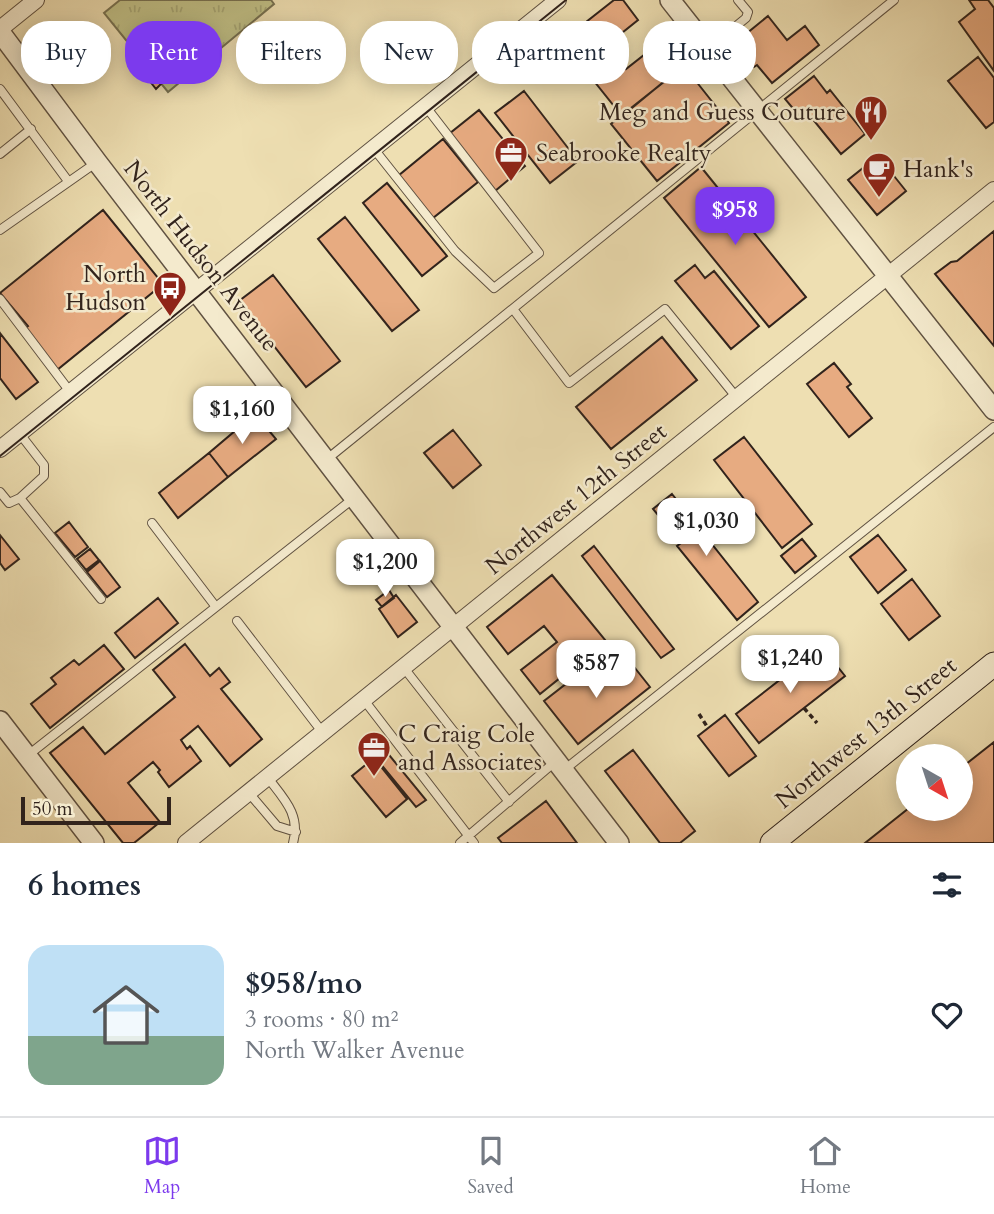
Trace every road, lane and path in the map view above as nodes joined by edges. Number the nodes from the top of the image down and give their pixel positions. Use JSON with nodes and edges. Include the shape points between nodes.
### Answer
{"nodes":[{"id":1,"x":36,"y":0,"type":"edge"},
{"id":2,"x":558,"y":0,"type":"edge"},
{"id":3,"x":670,"y":0,"type":"edge"},
{"id":4,"x":738,"y":0,"type":"edge"},
{"id":5,"x":894,"y":0,"type":"edge"},
{"id":6,"x":686,"y":21,"type":"edge"},
{"id":7,"x":742,"y":21,"type":"edge"},
{"id":8,"x":0,"y":30,"type":"edge"},
{"id":9,"x":736,"y":84,"type":"edge"},
{"id":10,"x":0,"y":89,"type":"edge"},
{"id":11,"x":426,"y":107,"type":"junction"},
{"id":12,"x":758,"y":111,"type":"junction"},
{"id":13,"x":31,"y":129,"type":"junction"},
{"id":14,"x":374,"y":149,"type":"junction"},
{"id":15,"x":0,"y":154,"type":"edge"},
{"id":16,"x":97,"y":162,"type":"junction"},
{"id":17,"x":68,"y":181,"type":"junction"},
{"id":18,"x":994,"y":190,"type":"edge"},
{"id":19,"x":0,"y":230,"type":"edge"},
{"id":20,"x":888,"y":276,"type":"junction"},
{"id":21,"x":198,"y":292,"type":"junction"},
{"id":22,"x":0,"y":299,"type":"edge"},
{"id":23,"x":513,"y":309,"type":"junction"},
{"id":24,"x":71,"y":393,"type":"junction"},
{"id":25,"x":737,"y":398,"type":"junction"},
{"id":26,"x":994,"y":410,"type":"edge"},
{"id":27,"x":994,"y":427,"type":"edge"},
{"id":28,"x":20,"y":434,"type":"junction"},
{"id":29,"x":0,"y":449,"type":"edge"},
{"id":30,"x":326,"y":460,"type":"junction"},
{"id":31,"x":0,"y":492,"type":"edge"},
{"id":32,"x":20,"y":498,"type":"junction"},
{"id":33,"x":354,"y":498,"type":"junction"},
{"id":34,"x":152,"y":523,"type":"dead end"},
{"id":35,"x":101,"y":599,"type":"dead end"},
{"id":36,"x":216,"y":607,"type":"junction"},
{"id":37,"x":237,"y":621,"type":"dead end"},
{"id":38,"x":454,"y":628,"type":"junction"},
{"id":39,"x":994,"y":664,"type":"edge"},
{"id":40,"x":404,"y":668,"type":"junction"},
{"id":41,"x":364,"y":700,"type":"junction"},
{"id":42,"x":804,"y":708,"type":"dead end"},
{"id":43,"x":699,"y":714,"type":"dead end"},
{"id":44,"x":817,"y":723,"type":"dead end"},
{"id":45,"x":708,"y":728,"type":"dead end"},
{"id":46,"x":6,"y":733,"type":"edge"},
{"id":47,"x":323,"y":733,"type":"junction"},
{"id":48,"x":27,"y":756,"type":"junction"},
{"id":49,"x":560,"y":766,"type":"junction"},
{"id":50,"x":268,"y":778,"type":"junction"},
{"id":51,"x":248,"y":793,"type":"junction"},
{"id":52,"x":509,"y":802,"type":"junction"},
{"id":53,"x":296,"y":832,"type":"junction"},
{"id":54,"x":471,"y":839,"type":"edge"},
{"id":55,"x":94,"y":843,"type":"edge"},
{"id":56,"x":186,"y":843,"type":"edge"},
{"id":57,"x":293,"y":843,"type":"edge"},
{"id":58,"x":460,"y":843,"type":"edge"},
{"id":59,"x":619,"y":843,"type":"edge"},
{"id":60,"x":772,"y":843,"type":"edge"}],
"edges":[{"from":1,"to":8,"type":"street"},
{"from":2,"to":11,"type":"street"},
{"from":3,"to":6,"type":"street"},
{"from":4,"to":7,"type":"lane","via":[[748,12]]},
{"from":5,"to":12,"type":"lane"},
{"from":8,"to":16,"type":"street","name":"North Hudson Avenue"},
{"from":9,"to":12,"type":"street"},
{"from":10,"to":13,"type":"lane"},
{"from":11,"to":14,"type":"street"},
{"from":11,"to":14,"type":"lane","via":[[539,253],[494,288],[455,251]]},
{"from":12,"to":20,"type":"street"},
{"from":12,"to":23,"type":"lane"},
{"from":13,"to":15,"type":"lane"},
{"from":13,"to":17,"type":"lane"},
{"from":14,"to":21,"type":"street"},
{"from":16,"to":17,"type":"lane"},
{"from":16,"to":21,"type":"street","name":"North Hudson Avenue"},
{"from":17,"to":19,"type":"lane"},
{"from":18,"to":20,"type":"street","name":"Northwest 12th Street"},
{"from":20,"to":25,"type":"street","name":"Northwest 12th Street"},
{"from":20,"to":26,"type":"street"},
{"from":21,"to":24,"type":"street"},
{"from":21,"to":30,"type":"street","name":"North Hudson Avenue"},
{"from":22,"to":24,"type":"lane"},
{"from":23,"to":25,"type":"lane","via":[[569,383],[665,309]]},
{"from":23,"to":30,"type":"lane"},
{"from":24,"to":28,"type":"street"},
{"from":25,"to":38,"type":"street","name":"Northwest 12th Street"},
{"from":27,"to":49,"type":"lane"},
{"from":28,"to":29,"type":"street"},
{"from":28,"to":32,"type":"lane","via":[[44,466],[44,476]]},
{"from":30,"to":33,"type":"street","name":"North Hudson Avenue"},
{"from":31,"to":32,"type":"lane","via":[[9,503]]},
{"from":32,"to":35,"type":"lane"},
{"from":33,"to":36,"type":"lane"},
{"from":33,"to":38,"type":"street","name":"North Hudson Avenue"},
{"from":34,"to":36,"type":"lane"},
{"from":36,"to":48,"type":"lane"},
{"from":37,"to":47,"type":"lane"},
{"from":38,"to":40,"type":"street","name":"Northwest 12th Street"},
{"from":38,"to":49,"type":"street","name":"North Hudson Avenue"},
{"from":39,"to":60,"type":"main road","name":"Northwest 13th Street"},
{"from":40,"to":41,"type":"street","name":"Northwest 12th Street"},
{"from":40,"to":52,"type":"lane"},
{"from":41,"to":47,"type":"street","name":"Northwest 12th Street"},
{"from":41,"to":54,"type":"lane"},
{"from":42,"to":44,"type":"path"},
{"from":43,"to":45,"type":"path"},
{"from":46,"to":48,"type":"street"},
{"from":47,"to":50,"type":"street","name":"Northwest 12th Street"},
{"from":48,"to":55,"type":"street"},
{"from":49,"to":52,"type":"lane"},
{"from":49,"to":59,"type":"street","name":"North Hudson Avenue"},
{"from":50,"to":51,"type":"street","name":"Northwest 12th Street"},
{"from":50,"to":53,"type":"lane","via":[[293,812]]},
{"from":51,"to":53,"type":"lane","via":[[277,826]]},
{"from":51,"to":56,"type":"street","name":"Northwest 12th Street"},
{"from":52,"to":54,"type":"lane"},
{"from":53,"to":57,"type":"lane"},
{"from":54,"to":58,"type":"lane"}]}
